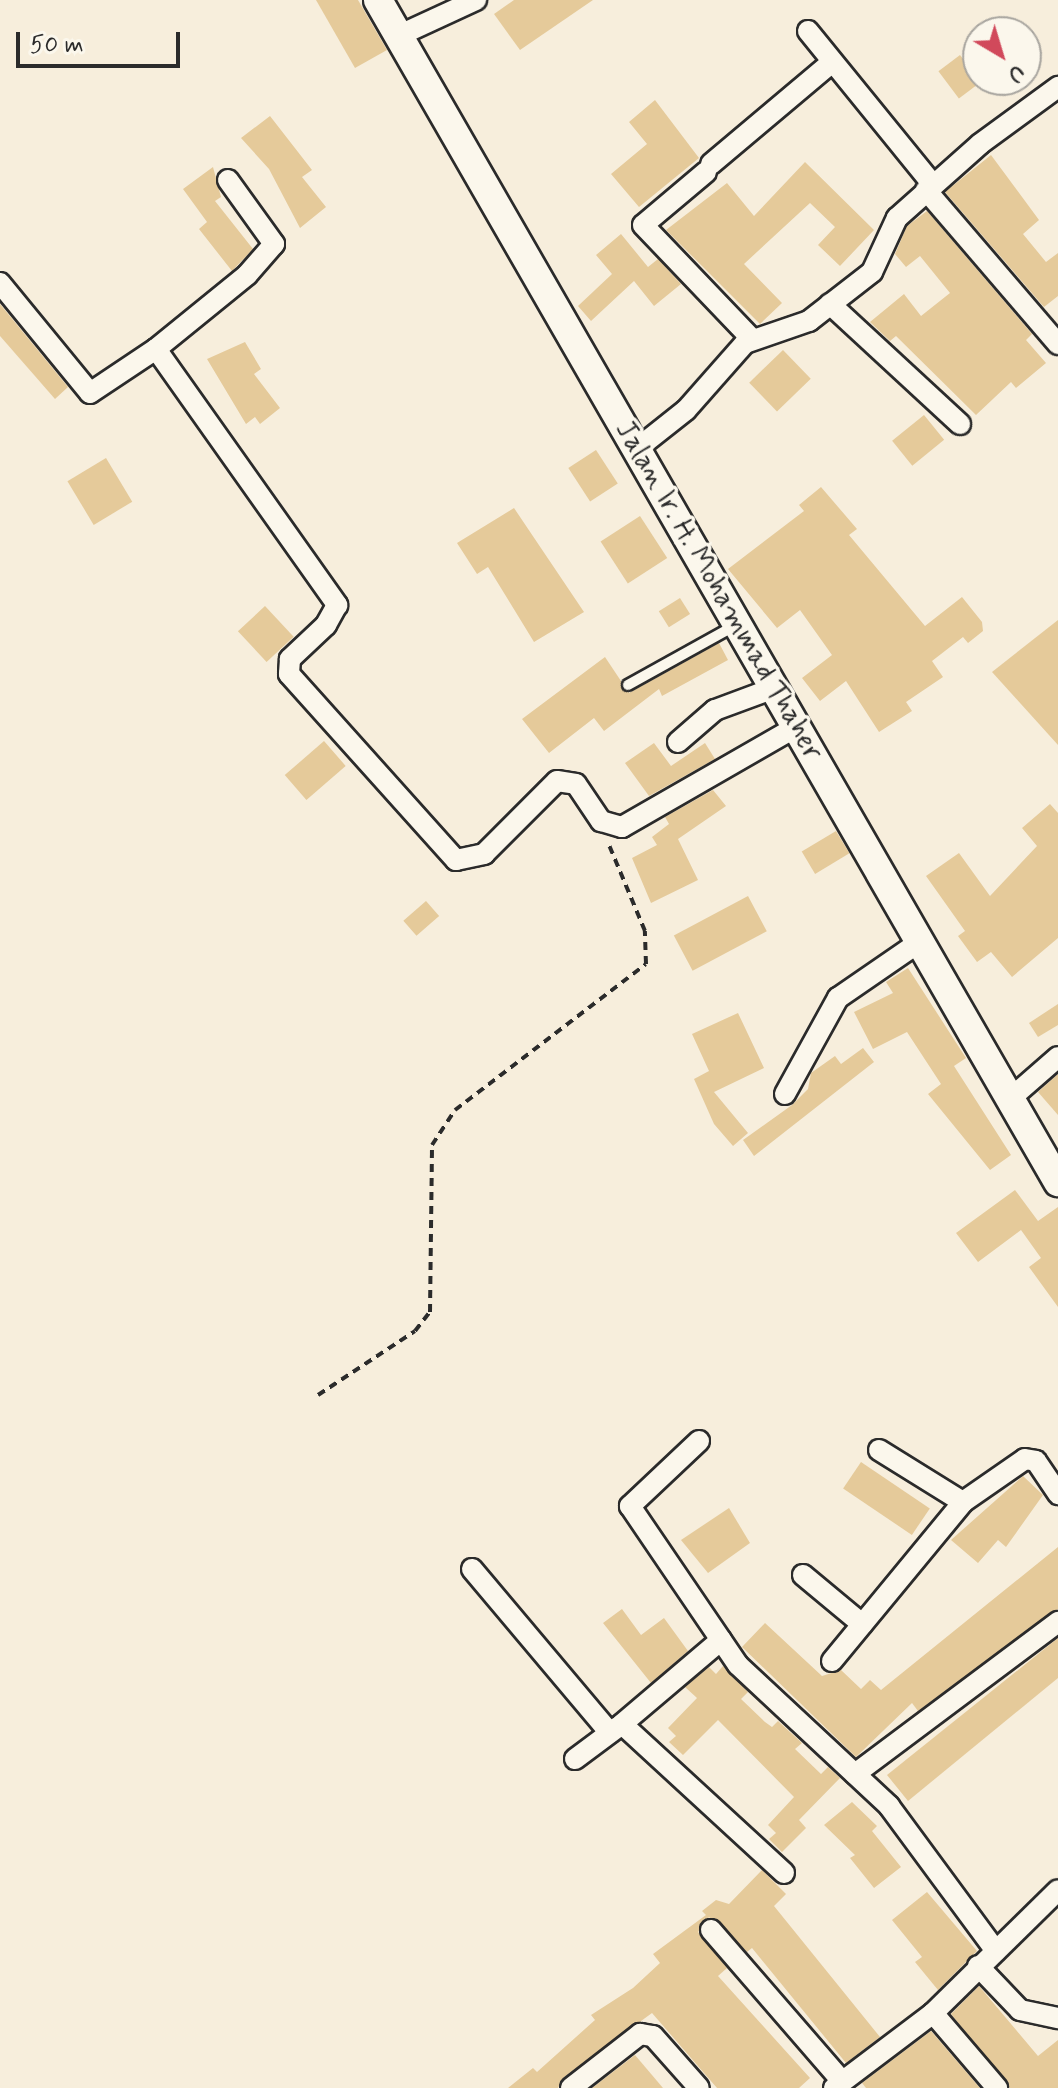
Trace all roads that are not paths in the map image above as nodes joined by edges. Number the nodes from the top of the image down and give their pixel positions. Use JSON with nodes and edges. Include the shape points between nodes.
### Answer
{"nodes":[{"id":1,"x":378,"y":0,"type":"edge"},
{"id":2,"x":476,"y":0,"type":"edge"},
{"id":3,"x":808,"y":31,"type":"dead end"},
{"id":4,"x":398,"y":36,"type":"junction"},
{"id":5,"x":832,"y":62,"type":"junction"},
{"id":6,"x":1058,"y":87,"type":"edge"},
{"id":7,"x":228,"y":180,"type":"dead end"},
{"id":8,"x":930,"y":188,"type":"junction"},
{"id":9,"x":0,"y":283,"type":"edge"},
{"id":10,"x":830,"y":304,"type":"junction"},
{"id":11,"x":752,"y":339,"type":"junction"},
{"id":12,"x":1058,"y":344,"type":"edge"},
{"id":13,"x":156,"y":349,"type":"junction"},
{"id":14,"x":960,"y":424,"type":"dead end"},
{"id":15,"x":638,"y":448,"type":"junction"},
{"id":16,"x":737,"y":624,"type":"junction"},
{"id":17,"x":628,"y":685,"type":"dead end"},
{"id":18,"x":774,"y":688,"type":"junction"},
{"id":19,"x":796,"y":727,"type":"junction"},
{"id":20,"x":678,"y":742,"type":"dead end"},
{"id":21,"x":918,"y":943,"type":"junction"},
{"id":22,"x":1058,"y":1057,"type":"edge"},
{"id":23,"x":785,"y":1094,"type":"dead end"},
{"id":24,"x":1011,"y":1098,"type":"junction"},
{"id":25,"x":1058,"y":1182,"type":"edge"},
{"id":26,"x":699,"y":1441,"type":"dead end"},
{"id":27,"x":879,"y":1450,"type":"dead end"},
{"id":28,"x":1058,"y":1494,"type":"edge"},
{"id":29,"x":963,"y":1502,"type":"junction"},
{"id":30,"x":472,"y":1569,"type":"dead end"},
{"id":31,"x":803,"y":1575,"type":"dead end"},
{"id":32,"x":1058,"y":1622,"type":"edge"},
{"id":33,"x":862,"y":1624,"type":"junction"},
{"id":34,"x":721,"y":1640,"type":"junction"},
{"id":35,"x":832,"y":1661,"type":"dead end"},
{"id":36,"x":616,"y":1728,"type":"junction"},
{"id":37,"x":575,"y":1759,"type":"dead end"},
{"id":38,"x":855,"y":1774,"type":"junction"},
{"id":39,"x":784,"y":1873,"type":"dead end"},
{"id":40,"x":1058,"y":1890,"type":"edge"},
{"id":41,"x":711,"y":1930,"type":"dead end"},
{"id":42,"x":996,"y":1951,"type":"junction"},
{"id":43,"x":978,"y":1966,"type":"junction"},
{"id":44,"x":933,"y":2013,"type":"junction"},
{"id":45,"x":1058,"y":2018,"type":"edge"},
{"id":46,"x":838,"y":2084,"type":"edge"},
{"id":47,"x":571,"y":2088,"type":"edge"},
{"id":48,"x":699,"y":2088,"type":"edge"},
{"id":49,"x":997,"y":2088,"type":"edge"}],
"edges":[{"from":1,"to":4,"type":"main road","name":"Jalan Ir. H. Mohammad Thaher"},
{"from":2,"to":4,"type":"street"},
{"from":3,"to":5,"type":"street"},
{"from":4,"to":15,"type":"main road","name":"Jalan Ir. H. Mohammad Thaher"},
{"from":5,"to":8,"type":"street"},
{"from":5,"to":11,"type":"street","via":[[643,225]]},
{"from":6,"to":8,"type":"street"},
{"from":7,"to":13,"type":"street","via":[[274,244],[247,275]]},
{"from":8,"to":10,"type":"street","via":[[897,218],[872,272]]},
{"from":8,"to":12,"type":"street"},
{"from":9,"to":13,"type":"street","via":[[90,393]]},
{"from":10,"to":11,"type":"street","via":[[809,321]]},
{"from":10,"to":14,"type":"street"},
{"from":11,"to":15,"type":"street","via":[[686,410]]},
{"from":13,"to":19,"type":"street","via":[[337,605],[326,625],[290,659],[289,674],[456,860],[484,854],[557,781],[576,784],[611,827],[634,823]]},
{"from":15,"to":16,"type":"main road","name":"Jalan Ir. H. Mohammad Thaher"},
{"from":16,"to":17,"type":"lane"},
{"from":16,"to":18,"type":"main road","name":"Jalan Ir. H. Mohammad Thaher"},
{"from":18,"to":19,"type":"main road","name":"Jalan Ir. H. Mohammad Thaher"},
{"from":18,"to":20,"type":"street","via":[[715,710]]},
{"from":19,"to":21,"type":"main road","name":"Jalan Ir. H. Mohammad Thaher"},
{"from":21,"to":23,"type":"street","via":[[838,998]]},
{"from":21,"to":24,"type":"main road","name":"Jalan Ir. H. Mohammad Thaher"},
{"from":22,"to":24,"type":"street"},
{"from":24,"to":25,"type":"main road","name":"Jalan Ir. H. Mohammad Thaher"},
{"from":26,"to":34,"type":"street","via":[[630,1506]]},
{"from":27,"to":29,"type":"street"},
{"from":28,"to":29,"type":"street","via":[[1036,1461],[1025,1459]]},
{"from":29,"to":33,"type":"street"},
{"from":30,"to":36,"type":"street"},
{"from":31,"to":33,"type":"street"},
{"from":32,"to":38,"type":"street"},
{"from":33,"to":35,"type":"street"},
{"from":34,"to":36,"type":"street"},
{"from":34,"to":38,"type":"street","via":[[738,1665]]},
{"from":36,"to":37,"type":"street"},
{"from":36,"to":39,"type":"street"},
{"from":38,"to":42,"type":"street","via":[[889,1806]]},
{"from":40,"to":42,"type":"street"},
{"from":41,"to":46,"type":"street"},
{"from":42,"to":43,"type":"street"},
{"from":43,"to":44,"type":"street"},
{"from":43,"to":45,"type":"street","via":[[1020,2010]]},
{"from":44,"to":46,"type":"street"},
{"from":44,"to":49,"type":"street"},
{"from":47,"to":48,"type":"street","via":[[640,2034],[653,2036]]}]}
